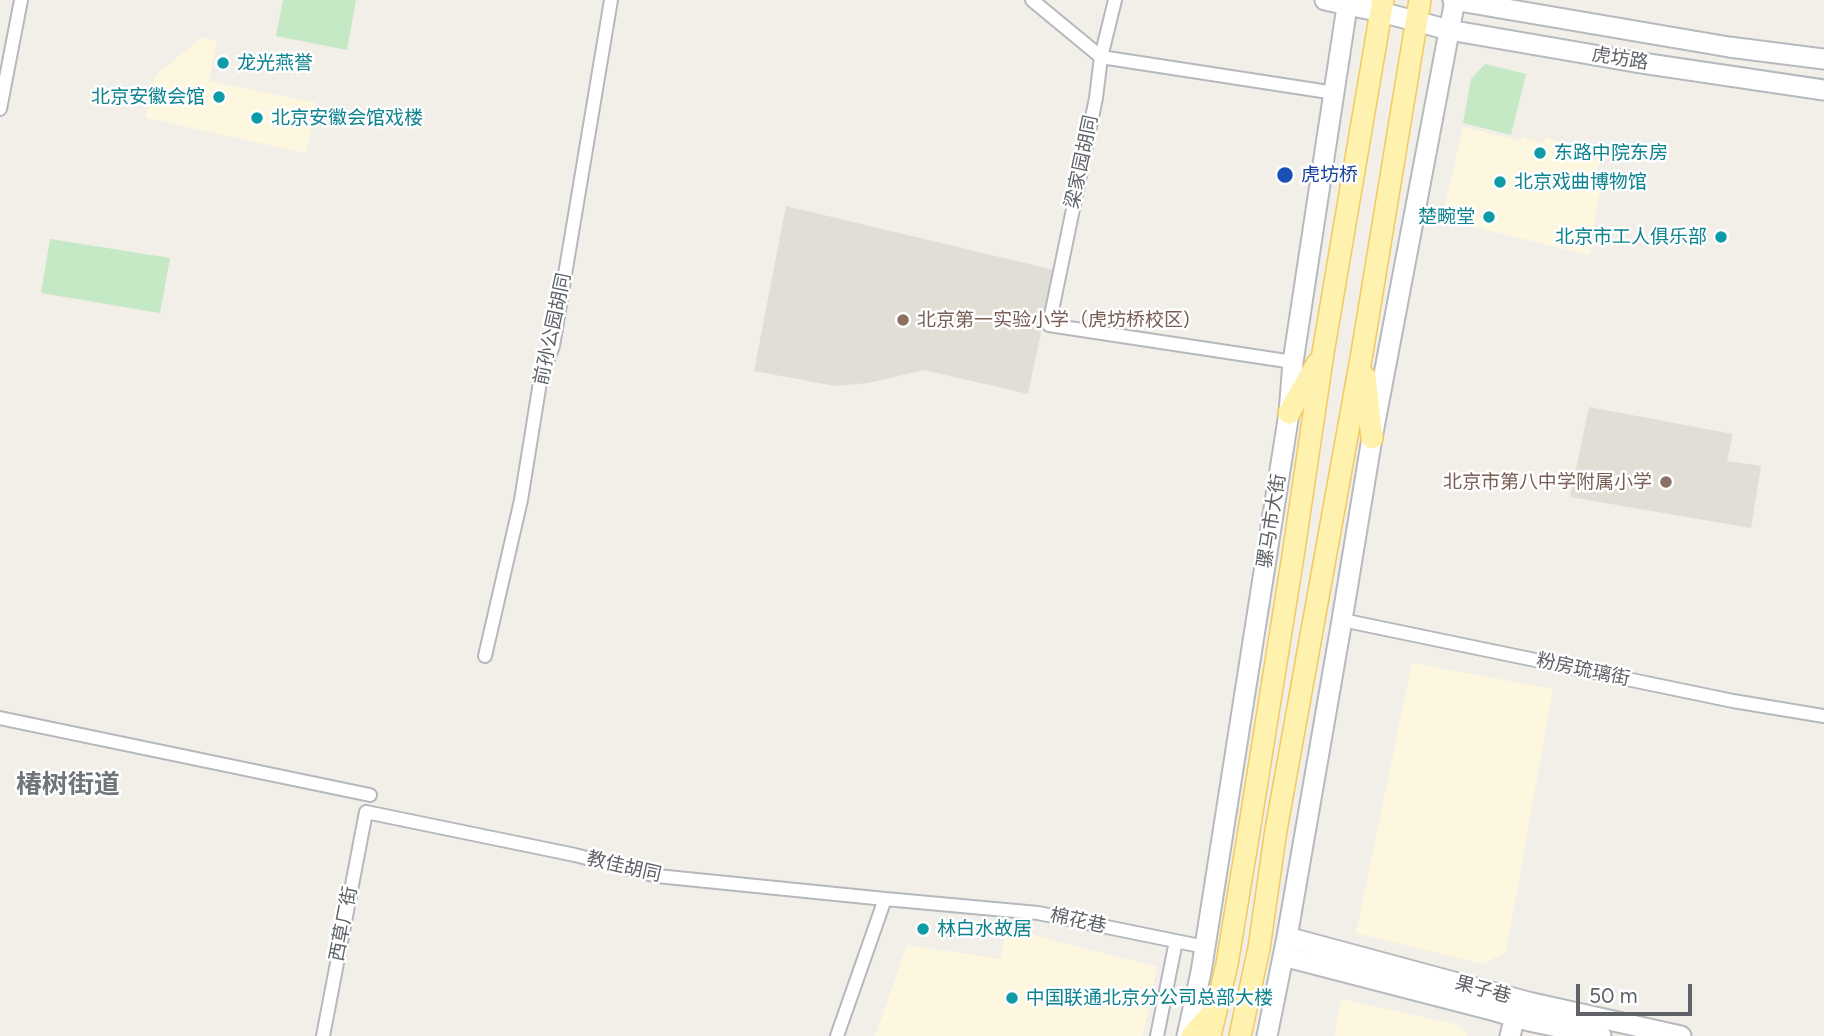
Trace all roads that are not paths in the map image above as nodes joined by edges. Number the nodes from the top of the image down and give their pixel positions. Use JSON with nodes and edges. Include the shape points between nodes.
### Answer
{"nodes":[{"id":1,"x":21,"y":0,"type":"edge"},
{"id":2,"x":611,"y":0,"type":"edge"},
{"id":3,"x":1032,"y":0,"type":"edge"},
{"id":4,"x":1115,"y":0,"type":"edge"},
{"id":5,"x":1325,"y":0,"type":"edge"},
{"id":6,"x":1420,"y":0,"type":"edge"},
{"id":7,"x":1454,"y":0,"type":"edge"},
{"id":8,"x":1348,"y":3,"type":"edge"},
{"id":9,"x":1382,"y":6,"type":"edge"},
{"id":10,"x":1417,"y":23,"type":"junction"},
{"id":11,"x":1449,"y":30,"type":"junction"},
{"id":12,"x":1101,"y":57,"type":"junction"},
{"id":13,"x":1824,"y":58,"type":"edge"},
{"id":14,"x":1824,"y":90,"type":"edge"},
{"id":15,"x":1335,"y":93,"type":"junction"},
{"id":16,"x":0,"y":109,"type":"edge"},
{"id":17,"x":1323,"y":353,"type":"junction"},
{"id":18,"x":1362,"y":353,"type":"junction"},
{"id":19,"x":1293,"y":362,"type":"junction"},
{"id":20,"x":1289,"y":413,"type":"junction"},
{"id":21,"x":1372,"y":438,"type":"junction"},
{"id":22,"x":1342,"y":620,"type":"junction"},
{"id":23,"x":485,"y":656,"type":"dead end"},
{"id":24,"x":1824,"y":716,"type":"edge"},
{"id":25,"x":0,"y":718,"type":"edge"},
{"id":26,"x":370,"y":795,"type":"dead end"},
{"id":27,"x":366,"y":812,"type":"joint"},
{"id":28,"x":885,"y":899,"type":"junction"},
{"id":29,"x":1176,"y":941,"type":"junction"},
{"id":30,"x":1285,"y":946,"type":"junction"},
{"id":31,"x":1205,"y":947,"type":"junction"},
{"id":32,"x":1217,"y":1008,"type":"junction"},
{"id":33,"x":1525,"y":1019,"type":"edge"},
{"id":34,"x":323,"y":1036,"type":"edge"},
{"id":35,"x":837,"y":1036,"type":"edge"},
{"id":36,"x":1157,"y":1036,"type":"edge"},
{"id":37,"x":1190,"y":1036,"type":"edge"},
{"id":38,"x":1210,"y":1036,"type":"edge"},
{"id":39,"x":1240,"y":1036,"type":"edge"},
{"id":40,"x":1267,"y":1036,"type":"edge"},
{"id":41,"x":1510,"y":1036,"type":"edge"},
{"id":42,"x":1601,"y":1036,"type":"edge"},
{"id":43,"x":1681,"y":1036,"type":"edge"}],
"edges":[{"from":1,"to":16,"type":"street"},
{"from":2,"to":23,"type":"street","name":"前孙公园胡同","via":[[553,346],[541,376],[521,500]]},
{"from":3,"to":12,"type":"street"},
{"from":4,"to":12,"type":"street","name":"梁家园胡同"},
{"from":5,"to":8,"type":"street","name":"虎坊路"},
{"from":6,"to":10,"type":"main road"},
{"from":7,"to":11,"type":"street"},
{"from":7,"to":13,"type":"street","name":"虎坊路","via":[[1729,47]]},
{"from":8,"to":9,"type":"street","name":"虎坊路"},
{"from":8,"to":15,"type":"street","name":"骡马市大街"},
{"from":9,"to":10,"type":"street","name":"虎坊路"},
{"from":9,"to":17,"type":"main road","name":"骡马市大街"},
{"from":10,"to":11,"type":"street","name":"虎坊路"},
{"from":10,"to":18,"type":"main road"},
{"from":11,"to":14,"type":"street","name":"虎坊路"},
{"from":11,"to":21,"type":"street"},
{"from":12,"to":15,"type":"street"},
{"from":12,"to":19,"type":"street","name":"梁家园胡同","via":[[1049,325]]},
{"from":15,"to":19,"type":"street","name":"骡马市大街"},
{"from":17,"to":20,"type":"main road"},
{"from":17,"to":32,"type":"main road","name":"骡马市大街"},
{"from":18,"to":21,"type":"main road"},
{"from":18,"to":39,"type":"main road"},
{"from":19,"to":20,"type":"street","name":"骡马市大街"},
{"from":20,"to":31,"type":"street","name":"骡马市大街"},
{"from":21,"to":22,"type":"street"},
{"from":22,"to":24,"type":"street","name":"粉房琉璃街"},
{"from":22,"to":30,"type":"street"},
{"from":25,"to":26,"type":"street"},
{"from":27,"to":28,"type":"street","name":"教佳胡同","via":[[657,876]]},
{"from":27,"to":34,"type":"street","name":"西草厂街"},
{"from":28,"to":29,"type":"street","name":"棉花巷","via":[[1038,912]]},
{"from":28,"to":35,"type":"street"},
{"from":29,"to":31,"type":"street","name":"棉花巷"},
{"from":29,"to":36,"type":"street"},
{"from":30,"to":33,"type":"street","name":"果子巷"},
{"from":30,"to":40,"type":"street"},
{"from":31,"to":37,"type":"street","name":"骡马市大街"},
{"from":32,"to":37,"type":"main road"},
{"from":32,"to":38,"type":"main road","name":"骡马市大街"},
{"from":33,"to":41,"type":"street"},
{"from":33,"to":42,"type":"street","name":"果子巷"},
{"from":33,"to":43,"type":"street","name":"果子巷"}]}
